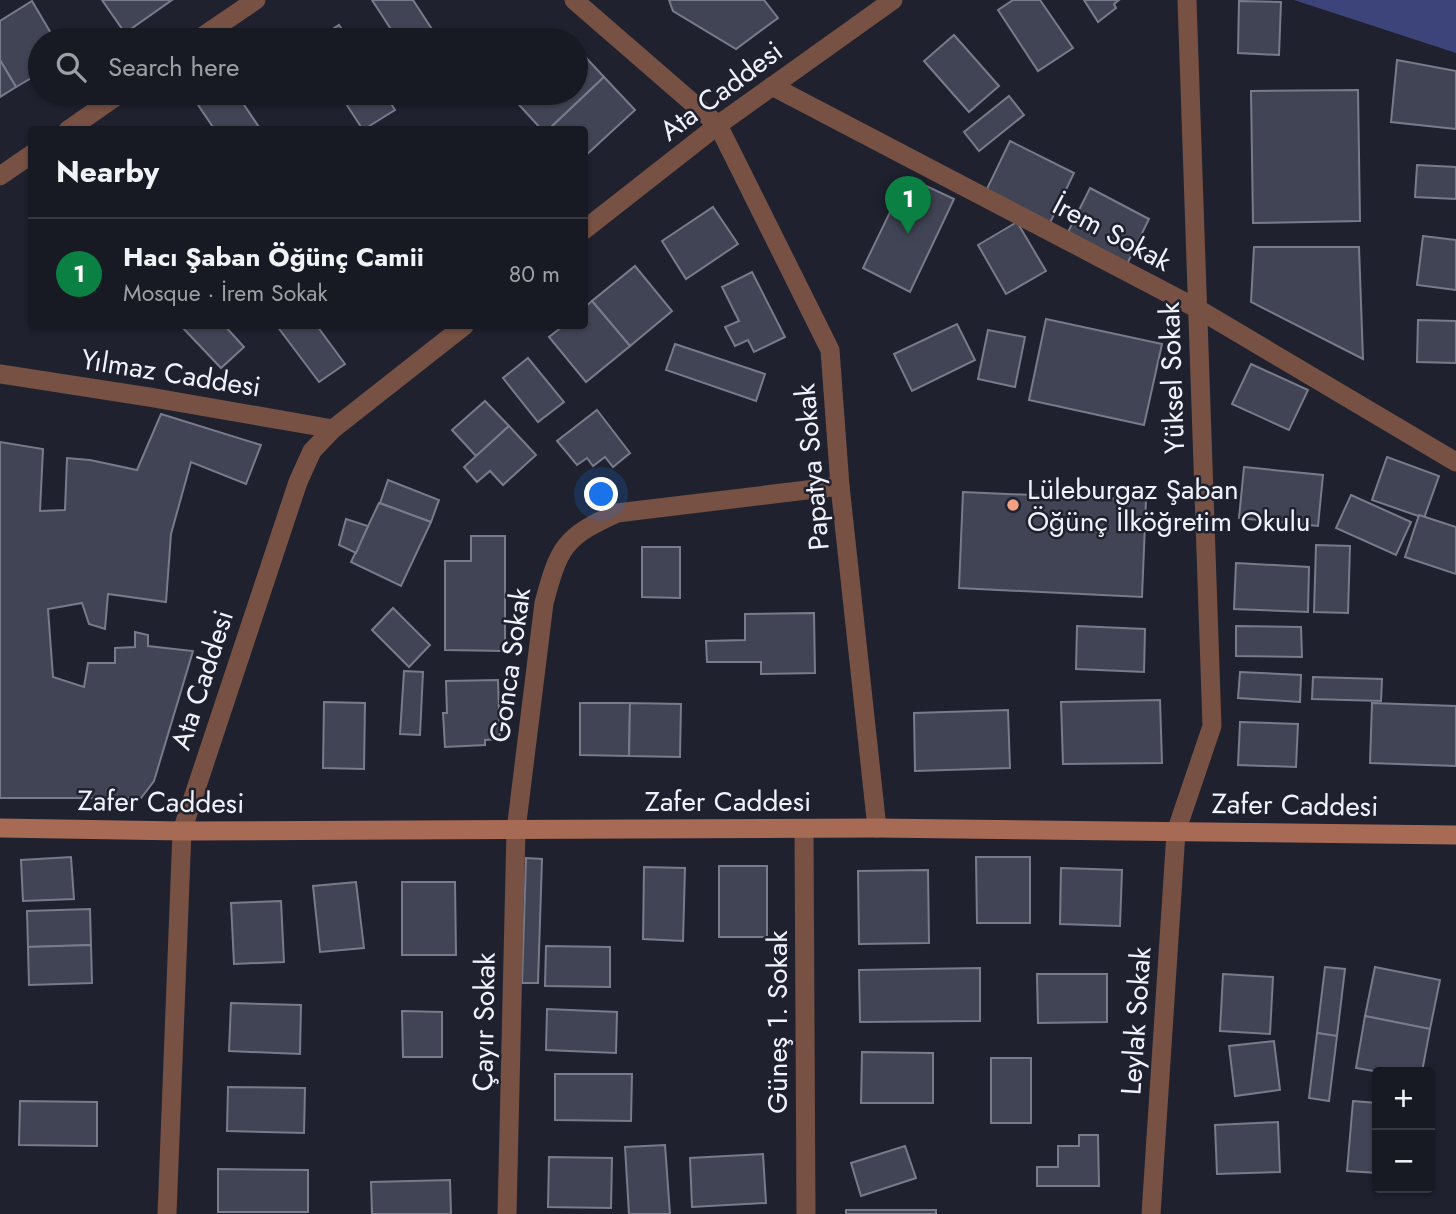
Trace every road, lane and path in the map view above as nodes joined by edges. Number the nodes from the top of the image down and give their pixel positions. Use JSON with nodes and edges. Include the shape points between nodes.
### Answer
{"nodes":[{"id":1,"x":256,"y":0,"type":"edge"},
{"id":2,"x":574,"y":0,"type":"edge"},
{"id":3,"x":893,"y":0,"type":"edge"},
{"id":4,"x":1187,"y":0,"type":"edge"},
{"id":5,"x":215,"y":28,"type":"edge"},
{"id":6,"x":772,"y":86,"type":"junction"},
{"id":7,"x":104,"y":105,"type":"edge"},
{"id":8,"x":718,"y":125,"type":"junction"},
{"id":9,"x":74,"y":126,"type":"edge"},
{"id":10,"x":28,"y":157,"type":"edge"},
{"id":11,"x":0,"y":176,"type":"edge"},
{"id":12,"x":588,"y":227,"type":"edge"},
{"id":13,"x":1198,"y":309,"type":"junction"},
{"id":14,"x":460,"y":329,"type":"edge"},
{"id":15,"x":0,"y":374,"type":"edge"},
{"id":16,"x":333,"y":429,"type":"junction"},
{"id":17,"x":1456,"y":462,"type":"edge"},
{"id":18,"x":840,"y":486,"type":"junction"},
{"id":19,"x":0,"y":828,"type":"edge"},
{"id":20,"x":877,"y":828,"type":"junction"},
{"id":21,"x":804,"y":829,"type":"junction"},
{"id":22,"x":181,"y":831,"type":"junction"},
{"id":23,"x":516,"y":831,"type":"junction"},
{"id":24,"x":1176,"y":832,"type":"junction"},
{"id":25,"x":1456,"y":835,"type":"edge"},
{"id":26,"x":167,"y":1214,"type":"edge"},
{"id":27,"x":507,"y":1214,"type":"edge"},
{"id":28,"x":806,"y":1214,"type":"edge"},
{"id":29,"x":1152,"y":1214,"type":"edge"}],
"edges":[{"from":1,"to":5,"type":"street"},
{"from":2,"to":8,"type":"street"},
{"from":3,"to":6,"type":"street","name":"Ata Caddesi"},
{"from":4,"to":13,"type":"street","name":"Yüksel Sokak"},
{"from":6,"to":8,"type":"street","name":"Ata Caddesi"},
{"from":6,"to":13,"type":"street","name":"İrem Sokak"},
{"from":7,"to":9,"type":"street"},
{"from":8,"to":12,"type":"street","name":"Ata Caddesi"},
{"from":8,"to":18,"type":"street","name":"Papatya Sokak","via":[[830,349]]},
{"from":10,"to":11,"type":"street"},
{"from":13,"to":17,"type":"street","name":"İrem Sokak"},
{"from":13,"to":24,"type":"street","name":"Yüksel Sokak","via":[[1212,726]]},
{"from":14,"to":16,"type":"street","name":"Ata Caddesi"},
{"from":15,"to":16,"type":"street","name":"Yılmaz Caddesi"},
{"from":16,"to":22,"type":"street","name":"Ata Caddesi","via":[[312,451],[298,482]]},
{"from":18,"to":20,"type":"street","name":"Papatya Sokak"},
{"from":18,"to":23,"type":"street","name":"Gonca Sokak","via":[[617,513],[588,526],[565,545],[544,603]]},
{"from":19,"to":22,"type":"main road","name":"Zafer Caddesi"},
{"from":20,"to":21,"type":"main road","name":"Zafer Caddesi"},
{"from":20,"to":24,"type":"main road","name":"Zafer Caddesi"},
{"from":21,"to":23,"type":"main road","name":"Zafer Caddesi"},
{"from":21,"to":28,"type":"street","name":"Güneş 1. Sokak"},
{"from":22,"to":23,"type":"main road","name":"Zafer Caddesi"},
{"from":22,"to":26,"type":"street","name":"Ata Caddesi"},
{"from":23,"to":27,"type":"street","name":"Çayır Sokak"},
{"from":24,"to":25,"type":"main road","name":"Zafer Caddesi"},
{"from":24,"to":29,"type":"street","name":"Leylak Sokak"}]}
